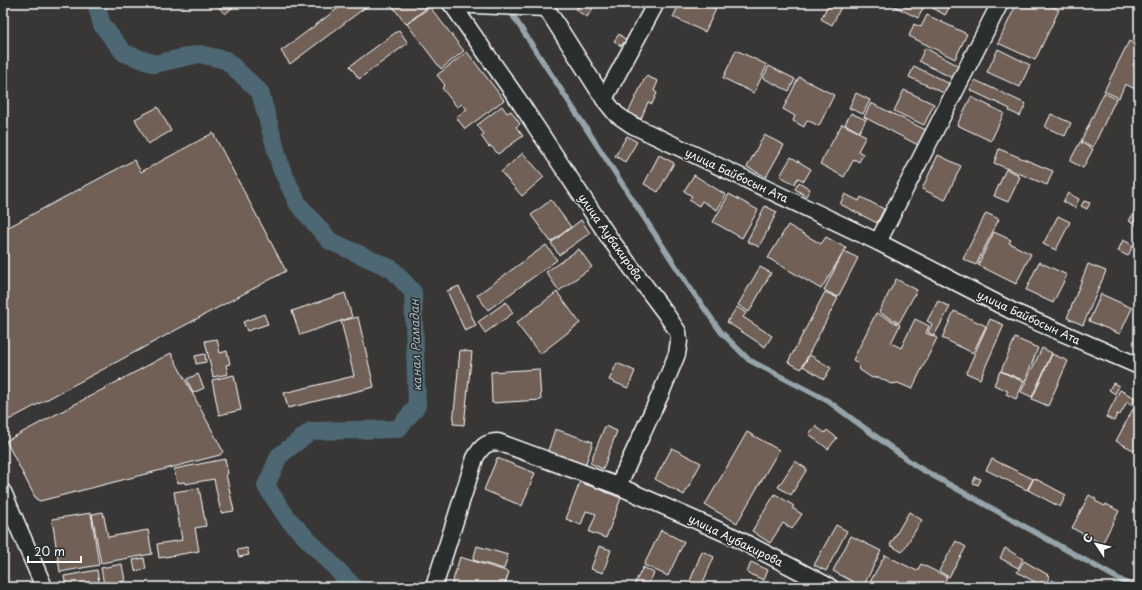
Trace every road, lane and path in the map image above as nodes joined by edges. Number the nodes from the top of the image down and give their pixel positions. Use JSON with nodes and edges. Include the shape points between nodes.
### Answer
{"nodes":[{"id":1,"x":451,"y":3,"type":"edge"},
{"id":2,"x":656,"y":3,"type":"edge"},
{"id":3,"x":1000,"y":3,"type":"edge"},
{"id":4,"x":545,"y":5,"type":"edge"},
{"id":5,"x":604,"y":99,"type":"junction"},
{"id":6,"x":878,"y":242,"type":"junction"},
{"id":7,"x":1139,"y":366,"type":"edge"},
{"id":8,"x":618,"y":486,"type":"junction"},
{"id":9,"x":3,"y":492,"type":"edge"},
{"id":10,"x":44,"y":587,"type":"edge"},
{"id":11,"x":434,"y":587,"type":"edge"},
{"id":12,"x":830,"y":587,"type":"edge"}],
"edges":[{"from":1,"to":4,"type":"street"},
{"from":1,"to":8,"type":"street","name":"улица Аубакирова","via":[[610,239],[678,332],[677,354],[672,367]]},
{"from":2,"to":5,"type":"street"},
{"from":3,"to":6,"type":"street"},
{"from":4,"to":5,"type":"street","name":"улица Байбосын Ата"},
{"from":5,"to":6,"type":"street","name":"улица Байбосын Ата","via":[[616,114],[632,125]]},
{"from":6,"to":7,"type":"street","name":"улица Байбосын Ата","via":[[1014,312]]},
{"from":8,"to":11,"type":"street","name":"улица Аубакирова","via":[[498,442],[486,444],[475,458]]},
{"from":8,"to":12,"type":"street","name":"улица Аубакирова","via":[[734,537]]},
{"from":9,"to":10,"type":"street"}]}
